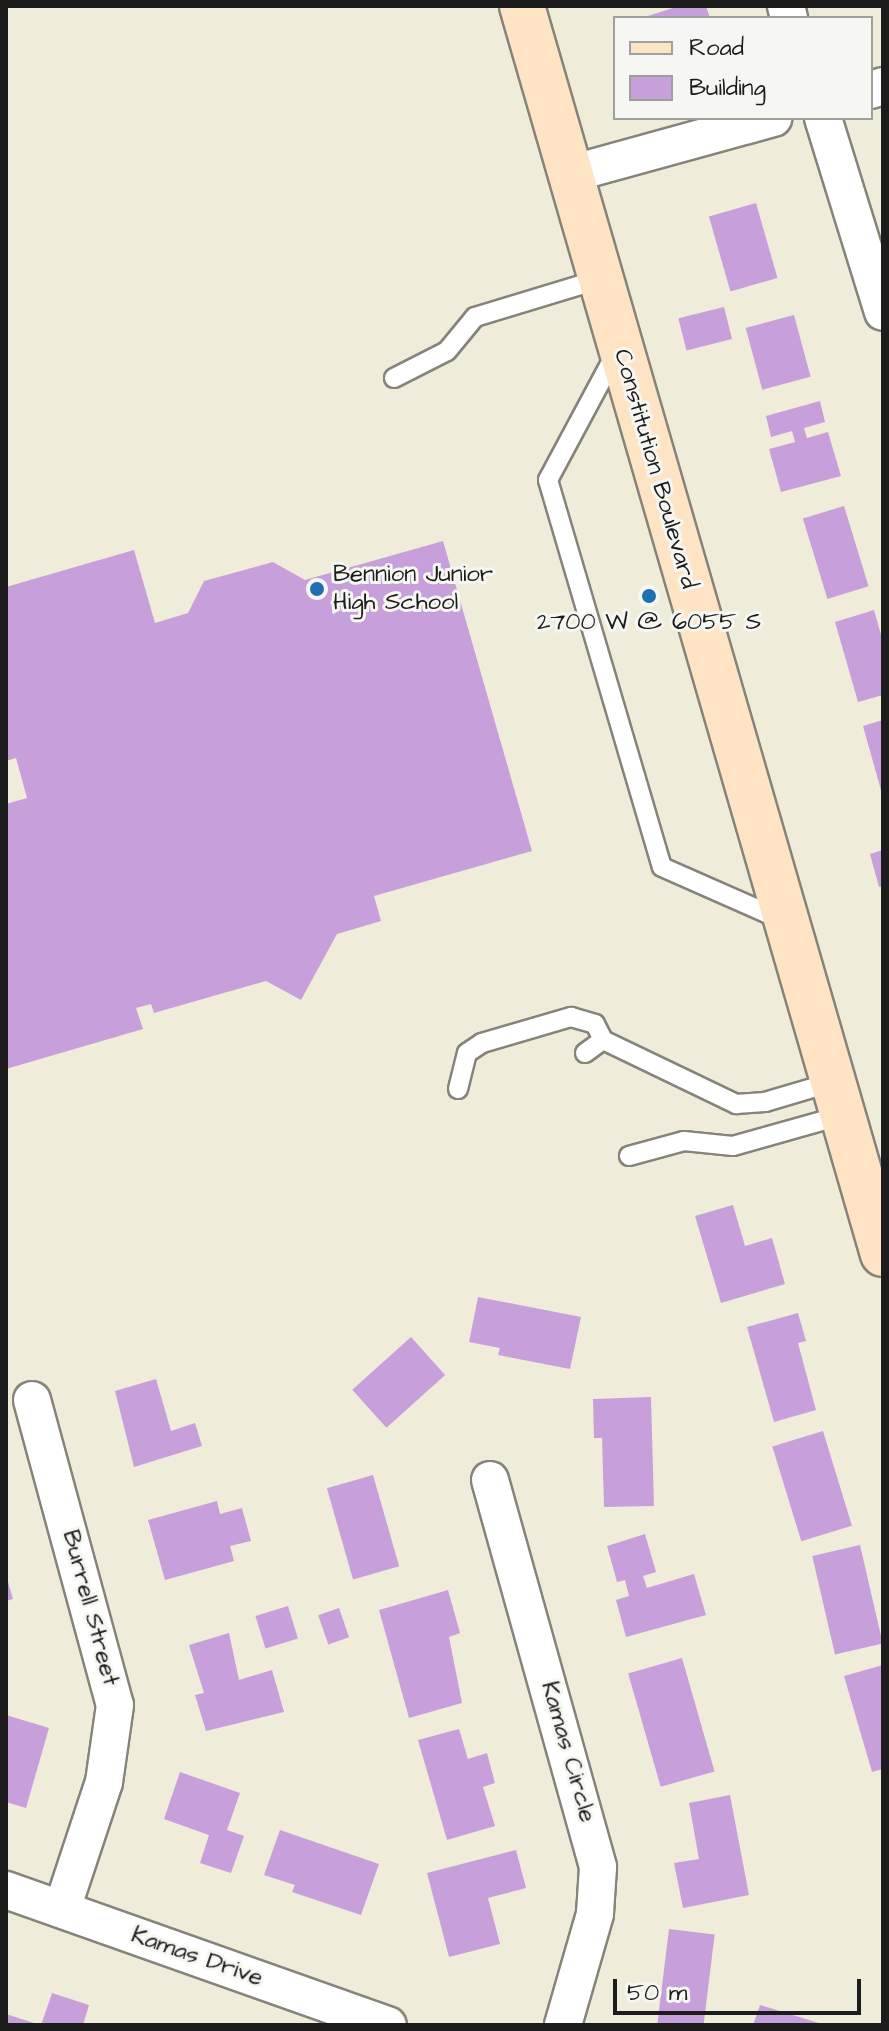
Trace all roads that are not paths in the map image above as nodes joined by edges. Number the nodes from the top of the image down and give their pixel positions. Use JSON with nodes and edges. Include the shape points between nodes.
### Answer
{"nodes":[{"id":1,"x":522,"y":6,"type":"edge"},
{"id":2,"x":766,"y":120,"type":"edge"},
{"id":3,"x":824,"y":120,"type":"edge"},
{"id":4,"x":570,"y":174,"type":"junction"},
{"id":5,"x":600,"y":279,"type":"junction"},
{"id":6,"x":883,"y":312,"type":"edge"},
{"id":7,"x":619,"y":347,"type":"junction"},
{"id":8,"x":394,"y":378,"type":"dead end"},
{"id":9,"x":787,"y":922,"type":"junction"},
{"id":10,"x":603,"y":1040,"type":"junction"},
{"id":11,"x":585,"y":1053,"type":"dead end"},
{"id":12,"x":458,"y":1089,"type":"dead end"},
{"id":13,"x":838,"y":1098,"type":"junction"},
{"id":14,"x":629,"y":1156,"type":"dead end"},
{"id":15,"x":883,"y":1254,"type":"edge"},
{"id":16,"x":32,"y":1400,"type":"dead end"},
{"id":17,"x":490,"y":1480,"type":"dead end"},
{"id":18,"x":6,"y":1890,"type":"edge"},
{"id":19,"x":62,"y":1909,"type":"junction"},
{"id":20,"x":388,"y":2025,"type":"edge"},
{"id":21,"x":563,"y":2025,"type":"edge"}],
"edges":[{"from":1,"to":4,"type":"main road","name":"Constitution Boulevard"},
{"from":2,"to":4,"type":"street"},
{"from":3,"to":6,"type":"street"},
{"from":4,"to":5,"type":"main road","name":"Constitution Boulevard"},
{"from":5,"to":7,"type":"main road","name":"Constitution Boulevard"},
{"from":5,"to":8,"type":"lane","via":[[475,317],[447,351]]},
{"from":7,"to":9,"type":"main road","name":"Constitution Boulevard"},
{"from":7,"to":9,"type":"lane","via":[[548,480],[662,867]]},
{"from":9,"to":13,"type":"main road","name":"Constitution Boulevard"},
{"from":10,"to":11,"type":"lane"},
{"from":10,"to":12,"type":"lane","via":[[595,1024],[571,1017],[482,1043],[467,1053]]},
{"from":10,"to":13,"type":"lane","via":[[736,1104]]},
{"from":13,"to":14,"type":"lane","via":[[733,1146],[684,1141]]},
{"from":13,"to":15,"type":"main road","name":"Constitution Boulevard"},
{"from":16,"to":19,"type":"street","name":"Burrell Street","via":[[115,1705],[104,1782]]},
{"from":17,"to":21,"type":"street","name":"Kamas Circle","via":[[598,1867],[590,1940]]},
{"from":18,"to":19,"type":"street","name":"Kamas Drive"},
{"from":19,"to":20,"type":"street","name":"Kamas Drive"}]}
